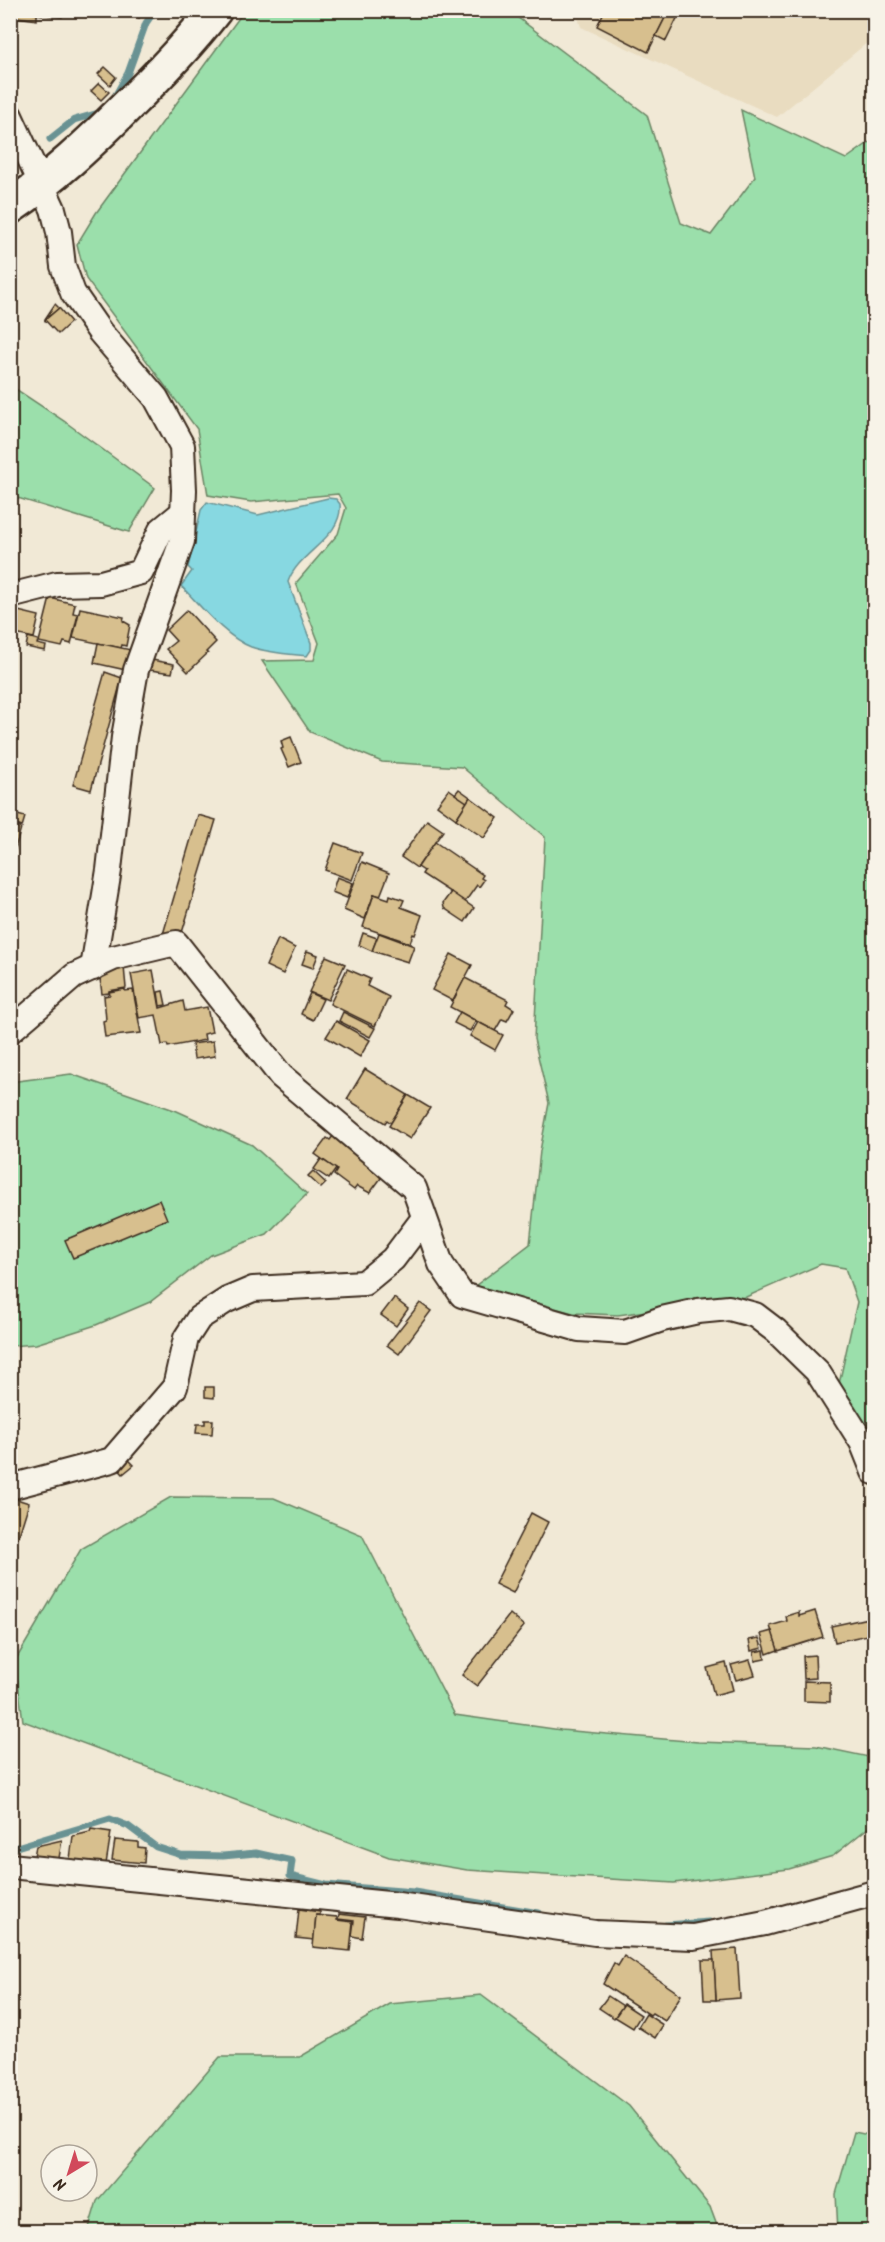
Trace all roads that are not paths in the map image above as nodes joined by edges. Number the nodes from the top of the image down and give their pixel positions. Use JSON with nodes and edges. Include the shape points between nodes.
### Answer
{"nodes":[{"id":1,"x":215,"y":10,"type":"edge"},
{"id":2,"x":10,"y":116,"type":"edge"},
{"id":3,"x":41,"y":185,"type":"junction"},
{"id":4,"x":10,"y":207,"type":"edge"},
{"id":5,"x":183,"y":512,"type":"junction"},
{"id":6,"x":10,"y":596,"type":"edge"},
{"id":7,"x":93,"y":968,"type":"junction"},
{"id":8,"x":10,"y":1031,"type":"edge"},
{"id":9,"x":424,"y":1218,"type":"junction"},
{"id":10,"x":874,"y":1472,"type":"edge"},
{"id":11,"x":10,"y":1487,"type":"edge"},
{"id":12,"x":10,"y":1866,"type":"edge"},
{"id":13,"x":874,"y":1893,"type":"edge"}],
"edges":[{"from":1,"to":3,"type":"street","via":[[159,75]]},
{"from":2,"to":3,"type":"street"},
{"from":3,"to":4,"type":"street"},
{"from":3,"to":5,"type":"street","via":[[53,209],[63,266],[73,293],[100,332],[156,398],[182,446]]},
{"from":5,"to":6,"type":"street","via":[[161,530],[141,572],[101,583],[57,585]]},
{"from":5,"to":7,"type":"street","via":[[182,541],[136,670],[123,737],[109,870]]},
{"from":7,"to":8,"type":"street","via":[[74,976]]},
{"from":7,"to":9,"type":"street","via":[[113,958],[176,943],[280,1076],[414,1188]]},
{"from":9,"to":10,"type":"street","via":[[441,1264],[462,1295],[579,1329],[625,1332],[698,1311],[729,1308],[755,1315],[817,1371],[862,1442]]},
{"from":9,"to":11,"type":"street","via":[[393,1259],[364,1283],[253,1289],[199,1318],[186,1338],[175,1387],[112,1460]]},
{"from":12,"to":13,"type":"street","via":[[398,1905],[595,1933],[693,1937],[765,1923]]}]}
